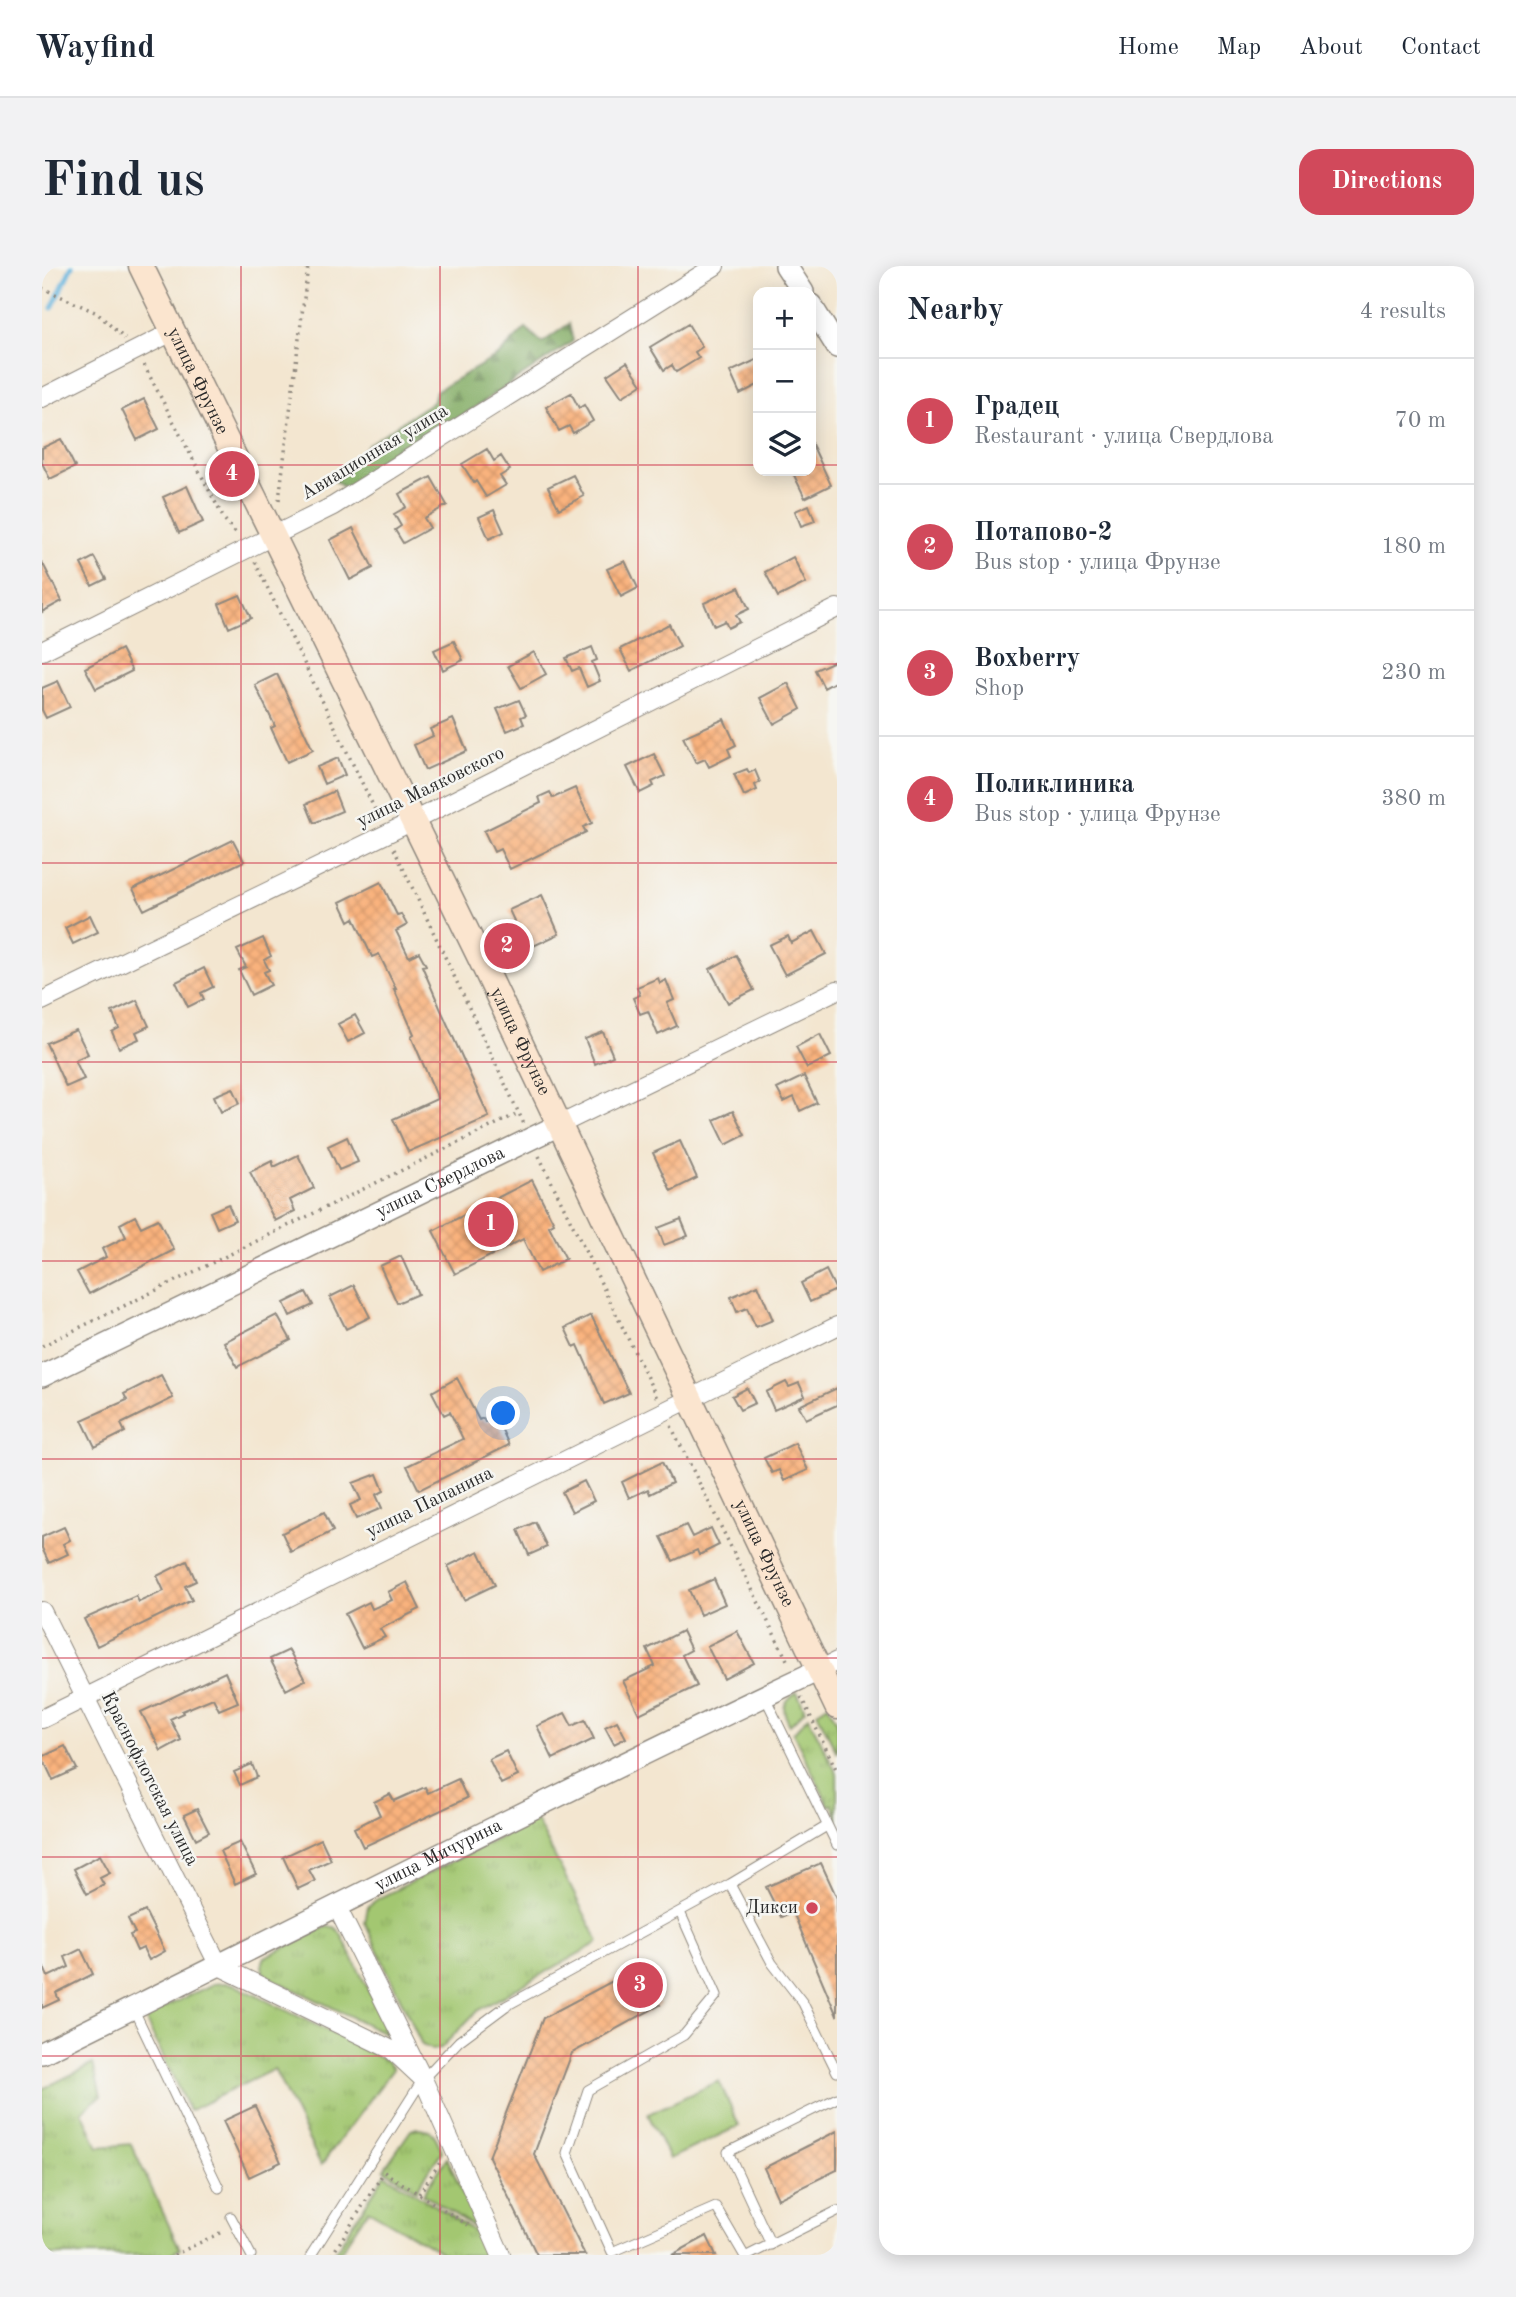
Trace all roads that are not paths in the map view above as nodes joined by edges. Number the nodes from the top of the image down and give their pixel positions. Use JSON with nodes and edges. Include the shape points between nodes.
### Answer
{"nodes":[{"id":1,"x":141,"y":266,"type":"edge"},
{"id":2,"x":715,"y":266,"type":"edge"},
{"id":3,"x":786,"y":266,"type":"edge"},
{"id":4,"x":800,"y":287,"type":"edge"},
{"id":5,"x":816,"y":313,"type":"edge"},
{"id":6,"x":174,"y":331,"type":"junction"},
{"id":7,"x":837,"y":347,"type":"edge"},
{"id":8,"x":42,"y":398,"type":"edge"},
{"id":9,"x":274,"y":534,"type":"junction"},
{"id":10,"x":837,"y":608,"type":"edge"},
{"id":11,"x":42,"y":651,"type":"edge"},
{"id":12,"x":413,"y":821,"type":"junction"},
{"id":13,"x":837,"y":990,"type":"edge"},
{"id":14,"x":42,"y":1001,"type":"edge"},
{"id":15,"x":559,"y":1125,"type":"junction"},
{"id":16,"x":837,"y":1326,"type":"edge"},
{"id":17,"x":42,"y":1376,"type":"edge"},
{"id":18,"x":689,"y":1398,"type":"junction"},
{"id":19,"x":42,"y":1611,"type":"edge"},
{"id":20,"x":828,"y":1666,"type":"edge"},
{"id":21,"x":765,"y":1697,"type":"junction"},
{"id":22,"x":85,"y":1698,"type":"junction"},
{"id":23,"x":837,"y":1707,"type":"edge"},
{"id":24,"x":42,"y":1719,"type":"edge"},
{"id":25,"x":827,"y":1826,"type":"junction"},
{"id":26,"x":837,"y":1845,"type":"edge"},
{"id":27,"x":730,"y":1884,"type":"junction"},
{"id":28,"x":337,"y":1905,"type":"junction"},
{"id":29,"x":680,"y":1912,"type":"junction"},
{"id":30,"x":219,"y":1966,"type":"junction"},
{"id":31,"x":133,"y":2008,"type":"junction"},
{"id":32,"x":42,"y":2053,"type":"edge"},
{"id":33,"x":837,"y":2072,"type":"edge"},
{"id":34,"x":422,"y":2079,"type":"junction"},
{"id":35,"x":837,"y":2098,"type":"edge"},
{"id":36,"x":219,"y":2189,"type":"dead end"},
{"id":37,"x":837,"y":2211,"type":"edge"},
{"id":38,"x":233,"y":2221,"type":"road end"},
{"id":39,"x":771,"y":2245,"type":"junction"},
{"id":40,"x":251,"y":2255,"type":"edge"},
{"id":41,"x":311,"y":2255,"type":"edge"},
{"id":42,"x":501,"y":2255,"type":"edge"},
{"id":43,"x":746,"y":2255,"type":"edge"}],
"edges":[{"from":1,"to":6,"type":"main road","name":"улица Фрунзе"},
{"from":2,"to":9,"type":"street","name":"Авиационная улица","via":[[333,506]]},
{"from":3,"to":4,"type":"street"},
{"from":5,"to":7,"type":"street"},
{"from":6,"to":8,"type":"street"},
{"from":6,"to":9,"type":"main road","name":"улица Фрунзе"},
{"from":9,"to":11,"type":"street","name":"Авиационная улица"},
{"from":9,"to":12,"type":"main road","name":"улица Фрунзе"},
{"from":10,"to":12,"type":"street","name":"улица Маяковского"},
{"from":12,"to":14,"type":"street","name":"улица Маяковского"},
{"from":12,"to":15,"type":"main road","name":"улица Фрунзе"},
{"from":13,"to":15,"type":"street","name":"улица Свердлова"},
{"from":15,"to":17,"type":"street","name":"улица Свердлова"},
{"from":15,"to":18,"type":"main road","name":"улица Фрунзе"},
{"from":16,"to":18,"type":"street","name":"улица Папанина"},
{"from":18,"to":20,"type":"main road","name":"улица Фрунзе"},
{"from":18,"to":22,"type":"street","name":"улица Папанина"},
{"from":19,"to":22,"type":"street","name":"Краснофлотская улица"},
{"from":20,"to":21,"type":"street","name":"улица Мичурина"},
{"from":20,"to":23,"type":"main road","name":"улица Фрунзе"},
{"from":21,"to":25,"type":"lane"},
{"from":21,"to":28,"type":"street","name":"улица Мичурина"},
{"from":22,"to":24,"type":"street","name":"улица Папанина"},
{"from":22,"to":30,"type":"street","name":"Краснофлотская улица"},
{"from":25,"to":26,"type":"lane"},
{"from":25,"to":27,"type":"lane"},
{"from":27,"to":29,"type":"lane"},
{"from":27,"to":33,"type":"lane","via":[[772,1962],[803,2003]]},
{"from":28,"to":30,"type":"street","name":"улица Мичурина"},
{"from":28,"to":34,"type":"street"},
{"from":29,"to":34,"type":"lane","via":[[506,2006],[459,2041]]},
{"from":29,"to":43,"type":"lane","via":[[717,1994],[684,2035],[588,2090],[566,2153],[612,2252],[716,2207]]},
{"from":30,"to":31,"type":"street","name":"улица Мичурина"},
{"from":30,"to":34,"type":"street","via":[[392,2050]]},
{"from":31,"to":32,"type":"street","name":"улица Мичурина"},
{"from":31,"to":36,"type":"lane"},
{"from":34,"to":41,"type":"lane"},
{"from":34,"to":42,"type":"street","via":[[483,2227]]},
{"from":35,"to":39,"type":"lane","via":[[728,2152]]},
{"from":37,"to":39,"type":"lane"},
{"from":38,"to":40,"type":"lane"},
{"from":39,"to":43,"type":"lane"}]}
